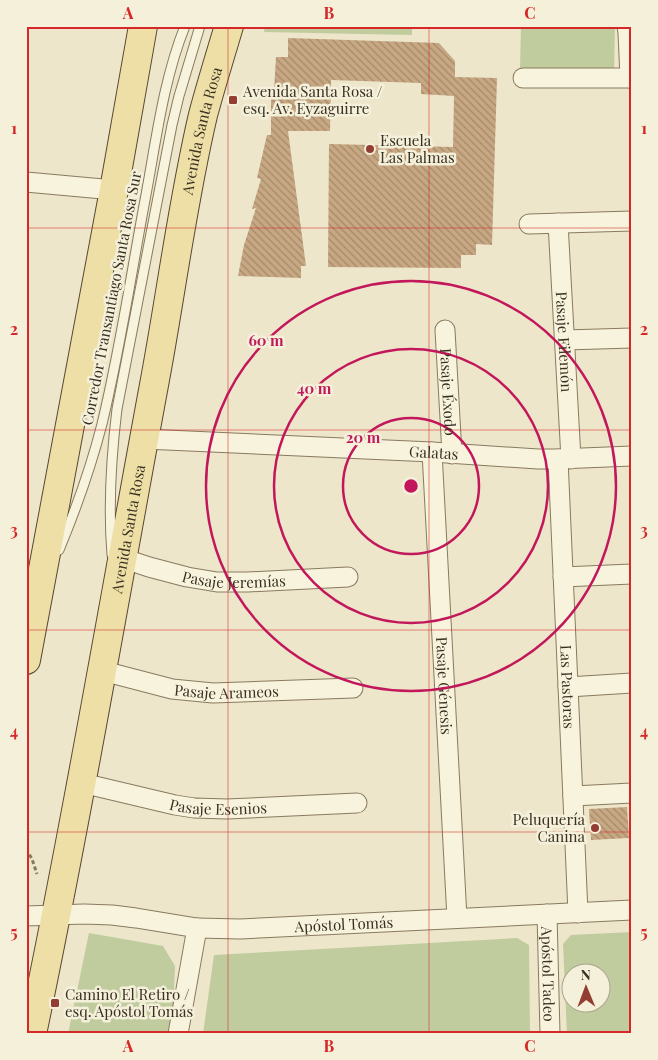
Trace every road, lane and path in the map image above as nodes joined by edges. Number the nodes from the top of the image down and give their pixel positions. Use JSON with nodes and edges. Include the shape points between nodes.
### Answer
{"nodes":[{"id":1,"x":144,"y":26,"type":"edge"},
{"id":2,"x":186,"y":26,"type":"edge"},
{"id":3,"x":200,"y":26,"type":"edge"},
{"id":4,"x":229,"y":26,"type":"edge"},
{"id":5,"x":627,"y":26,"type":"edge"},
{"id":6,"x":523,"y":78,"type":"dead end"},
{"id":7,"x":631,"y":78,"type":"edge"},
{"id":8,"x":26,"y":182,"type":"edge"},
{"id":9,"x":114,"y":190,"type":"junction"},
{"id":10,"x":632,"y":221,"type":"edge"},
{"id":11,"x":558,"y":223,"type":"junction"},
{"id":12,"x":529,"y":224,"type":"dead end"},
{"id":13,"x":445,"y":330,"type":"dead end"},
{"id":14,"x":632,"y":338,"type":"edge"},
{"id":15,"x":565,"y":340,"type":"junction"},
{"id":16,"x":144,"y":438,"type":"junction"},
{"id":17,"x":432,"y":452,"type":"junction"},
{"id":18,"x":452,"y":454,"type":"junction"},
{"id":19,"x":632,"y":456,"type":"edge"},
{"id":20,"x":564,"y":459,"type":"junction"},
{"id":21,"x":122,"y":558,"type":"junction"},
{"id":22,"x":632,"y":574,"type":"edge"},
{"id":23,"x":563,"y":576,"type":"junction"},
{"id":24,"x":348,"y":577,"type":"dead end"},
{"id":25,"x":115,"y":595,"type":"junction"},
{"id":26,"x":39,"y":598,"type":"junction"},
{"id":27,"x":26,"y":660,"type":"edge"},
{"id":28,"x":103,"y":671,"type":"junction"},
{"id":29,"x":632,"y":683,"type":"edge"},
{"id":30,"x":568,"y":686,"type":"junction"},
{"id":31,"x":353,"y":688,"type":"dead end"},
{"id":32,"x":82,"y":783,"type":"junction"},
{"id":33,"x":632,"y":793,"type":"edge"},
{"id":34,"x":573,"y":796,"type":"junction"},
{"id":35,"x":357,"y":803,"type":"dead end"},
{"id":36,"x":632,"y":910,"type":"edge"},
{"id":37,"x":578,"y":913,"type":"junction"},
{"id":38,"x":547,"y":914,"type":"junction"},
{"id":39,"x":56,"y":915,"type":"junction"},
{"id":40,"x":26,"y":916,"type":"edge"},
{"id":41,"x":457,"y":918,"type":"junction"},
{"id":42,"x":197,"y":928,"type":"junction"},
{"id":43,"x":32,"y":1034,"type":"edge"},
{"id":44,"x":178,"y":1034,"type":"edge"},
{"id":45,"x":550,"y":1034,"type":"edge"}],
"edges":[{"from":1,"to":9,"type":"main road"},
{"from":2,"to":26,"type":"lane","name":"Corredor Transantiago Santa Rosa Sur","via":[[163,100],[101,426],[76,505]]},
{"from":3,"to":25,"type":"lane","name":"Corredor Transantiago Santa Rosa Sur","via":[[172,125],[117,409],[110,481]]},
{"from":4,"to":16,"type":"main road","name":"Avenida Santa Rosa","via":[[194,156]]},
{"from":5,"to":7,"type":"street"},
{"from":6,"to":7,"type":"street"},
{"from":8,"to":9,"type":"street"},
{"from":9,"to":26,"type":"main road"},
{"from":10,"to":11,"type":"street"},
{"from":11,"to":12,"type":"street"},
{"from":11,"to":15,"type":"street","name":"Pasaje Filemón"},
{"from":13,"to":18,"type":"street","name":"Pasaje Éxodo"},
{"from":14,"to":15,"type":"street"},
{"from":15,"to":20,"type":"street","name":"Pasaje Filemón"},
{"from":16,"to":17,"type":"street","name":"Galatas"},
{"from":16,"to":21,"type":"main road","name":"Avenida Santa Rosa"},
{"from":17,"to":18,"type":"street","name":"Galatas"},
{"from":17,"to":41,"type":"street","name":"Pasaje Génesis"},
{"from":18,"to":20,"type":"street","name":"Galatas"},
{"from":19,"to":20,"type":"street","name":"Galatas"},
{"from":20,"to":23,"type":"street","name":"Las Pastoras"},
{"from":21,"to":24,"type":"street","name":"Pasaje Jeremías","via":[[217,582]]},
{"from":21,"to":25,"type":"main road","name":"Avenida Santa Rosa"},
{"from":22,"to":23,"type":"street"},
{"from":23,"to":30,"type":"street","name":"Las Pastoras"},
{"from":25,"to":28,"type":"main road","name":"Avenida Santa Rosa"},
{"from":26,"to":27,"type":"main road"},
{"from":28,"to":31,"type":"street","name":"Pasaje Arameos","via":[[192,692]]},
{"from":28,"to":32,"type":"main road","name":"Avenida Santa Rosa"},
{"from":29,"to":30,"type":"street"},
{"from":30,"to":34,"type":"street","name":"Las Pastoras"},
{"from":32,"to":35,"type":"street","name":"Pasaje Esenios","via":[[175,805],[211,809]]},
{"from":32,"to":39,"type":"main road","name":"Avenida Santa Rosa"},
{"from":33,"to":34,"type":"street"},
{"from":34,"to":37,"type":"street","name":"Las Pastoras"},
{"from":36,"to":37,"type":"street","name":"Apóstol Tomás"},
{"from":37,"to":38,"type":"street","name":"Apóstol Tomás"},
{"from":38,"to":41,"type":"street","name":"Apóstol Tomás"},
{"from":38,"to":45,"type":"street","name":"Apóstol Tadeo"},
{"from":39,"to":40,"type":"street","name":"Apóstol Tomás"},
{"from":39,"to":42,"type":"street","name":"Apóstol Tomás","via":[[112,915]]},
{"from":39,"to":43,"type":"main road","name":"Avenida Santa Rosa"},
{"from":41,"to":42,"type":"street","name":"Apóstol Tomás","via":[[240,929]]},
{"from":42,"to":44,"type":"street"}]}
